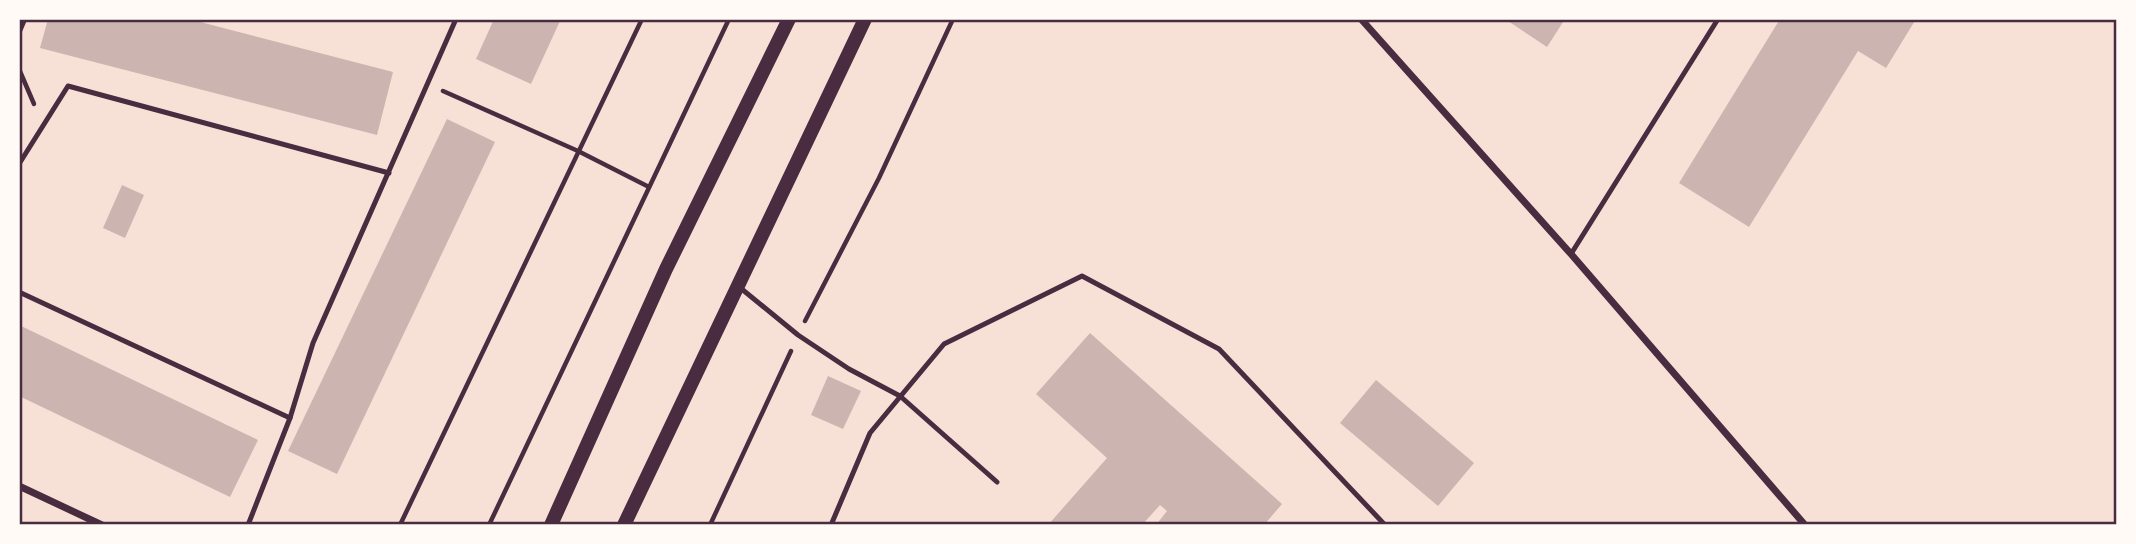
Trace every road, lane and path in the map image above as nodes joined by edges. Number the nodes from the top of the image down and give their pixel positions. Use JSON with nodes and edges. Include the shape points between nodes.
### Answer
{"nodes":[{"id":1,"x":25,"y":19,"type":"edge"},
{"id":2,"x":456,"y":19,"type":"edge"},
{"id":3,"x":642,"y":19,"type":"edge"},
{"id":4,"x":729,"y":19,"type":"edge"},
{"id":5,"x":789,"y":19,"type":"edge"},
{"id":6,"x":865,"y":19,"type":"edge"},
{"id":7,"x":953,"y":19,"type":"edge"},
{"id":8,"x":1361,"y":19,"type":"edge"},
{"id":9,"x":1718,"y":19,"type":"edge"},
{"id":10,"x":19,"y":33,"type":"edge"},
{"id":11,"x":19,"y":69,"type":"edge"},
{"id":12,"x":428,"y":84,"type":"junction"},
{"id":13,"x":43,"y":124,"type":"junction"},
{"id":14,"x":578,"y":151,"type":"junction"},
{"id":15,"x":19,"y":164,"type":"edge"},
{"id":16,"x":389,"y":173,"type":"junction"},
{"id":17,"x":649,"y":187,"type":"junction"},
{"id":18,"x":1571,"y":254,"type":"junction"},
{"id":19,"x":738,"y":286,"type":"junction"},
{"id":20,"x":19,"y":292,"type":"edge"},
{"id":21,"x":798,"y":335,"type":"junction"},
{"id":22,"x":900,"y":396,"type":"junction"},
{"id":23,"x":290,"y":418,"type":"junction"},
{"id":24,"x":997,"y":482,"type":"dead end"},
{"id":25,"x":19,"y":486,"type":"edge"},
{"id":26,"x":102,"y":525,"type":"edge"},
{"id":27,"x":248,"y":525,"type":"edge"},
{"id":28,"x":400,"y":525,"type":"edge"},
{"id":29,"x":489,"y":525,"type":"edge"},
{"id":30,"x":551,"y":525,"type":"edge"},
{"id":31,"x":624,"y":525,"type":"edge"},
{"id":32,"x":710,"y":525,"type":"edge"},
{"id":33,"x":831,"y":525,"type":"edge"},
{"id":34,"x":1385,"y":525,"type":"edge"},
{"id":35,"x":1805,"y":525,"type":"edge"}],
"edges":[{"from":1,"to":10,"type":"path"},
{"from":2,"to":12,"type":"lane"},
{"from":3,"to":14,"type":"path"},
{"from":4,"to":17,"type":"path"},
{"from":5,"to":30,"type":"main road","via":[[666,269]]},
{"from":6,"to":19,"type":"main road"},
{"from":7,"to":21,"type":"path","via":[[879,178]]},
{"from":8,"to":18,"type":"street"},
{"from":9,"to":18,"type":"lane"},
{"from":11,"to":13,"type":"path"},
{"from":12,"to":14,"type":"path"},
{"from":12,"to":16,"type":"lane"},
{"from":13,"to":15,"type":"lane"},
{"from":13,"to":16,"type":"lane","via":[[68,86]]},
{"from":14,"to":17,"type":"path"},
{"from":14,"to":28,"type":"path"},
{"from":16,"to":23,"type":"lane","via":[[313,343]]},
{"from":17,"to":29,"type":"path"},
{"from":18,"to":35,"type":"street"},
{"from":19,"to":21,"type":"lane"},
{"from":19,"to":31,"type":"main road"},
{"from":20,"to":23,"type":"lane"},
{"from":21,"to":22,"type":"lane"},
{"from":21,"to":32,"type":"path"},
{"from":22,"to":24,"type":"lane"},
{"from":22,"to":33,"type":"lane","via":[[870,433]]},
{"from":22,"to":34,"type":"lane","via":[[944,345],[1082,276],[1219,349]]},
{"from":23,"to":27,"type":"lane"},
{"from":25,"to":26,"type":"street"}]}
